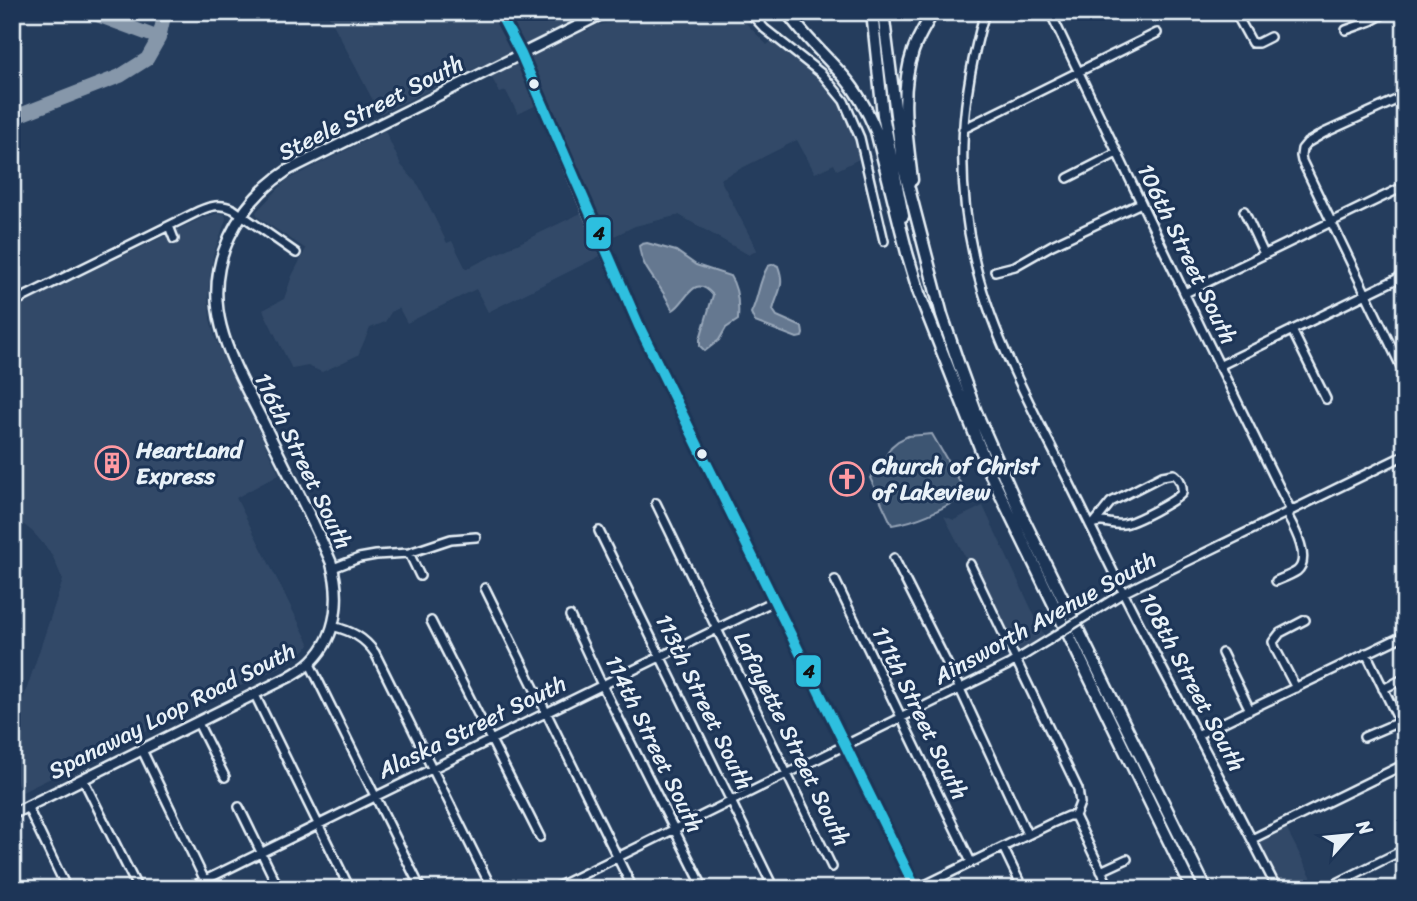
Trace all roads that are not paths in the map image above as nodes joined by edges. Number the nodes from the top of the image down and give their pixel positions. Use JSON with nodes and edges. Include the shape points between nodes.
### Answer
{"nodes":[{"id":1,"x":499,"y":12,"type":"edge"},
{"id":2,"x":606,"y":12,"type":"edge"},
{"id":3,"x":749,"y":12,"type":"edge"},
{"id":4,"x":787,"y":12,"type":"edge"},
{"id":5,"x":872,"y":12,"type":"edge"},
{"id":6,"x":883,"y":12,"type":"edge"},
{"id":7,"x":933,"y":12,"type":"edge"},
{"id":8,"x":985,"y":12,"type":"edge"},
{"id":9,"x":1050,"y":12,"type":"edge"},
{"id":10,"x":1236,"y":12,"type":"edge"},
{"id":11,"x":1387,"y":12,"type":"edge"},
{"id":12,"x":1346,"y":30,"type":"dead end"},
{"id":13,"x":1157,"y":33,"type":"dead end"},
{"id":14,"x":1270,"y":37,"type":"dead end"},
{"id":15,"x":521,"y":54,"type":"junction"},
{"id":16,"x":1078,"y":72,"type":"junction"},
{"id":17,"x":1405,"y":96,"type":"edge"},
{"id":18,"x":962,"y":129,"type":"junction"},
{"id":19,"x":1117,"y":153,"type":"junction"},
{"id":20,"x":1068,"y":178,"type":"dead end"},
{"id":21,"x":1405,"y":186,"type":"edge"},
{"id":22,"x":1141,"y":202,"type":"junction"},
{"id":23,"x":1244,"y":211,"type":"dead end"},
{"id":24,"x":241,"y":215,"type":"junction"},
{"id":25,"x":916,"y":218,"type":"junction"},
{"id":26,"x":1331,"y":221,"type":"junction"},
{"id":27,"x":169,"y":226,"type":"junction"},
{"id":28,"x":174,"y":239,"type":"dead end"},
{"id":29,"x":884,"y":241,"type":"dead end"},
{"id":30,"x":296,"y":253,"type":"dead end"},
{"id":31,"x":1264,"y":254,"type":"junction"},
{"id":32,"x":995,"y":271,"type":"dead end"},
{"id":33,"x":1405,"y":275,"type":"edge"},
{"id":34,"x":1185,"y":293,"type":"junction"},
{"id":35,"x":1365,"y":294,"type":"junction"},
{"id":36,"x":12,"y":303,"type":"edge"},
{"id":37,"x":1292,"y":330,"type":"junction"},
{"id":38,"x":938,"y":342,"type":"junction"},
{"id":39,"x":1219,"y":366,"type":"junction"},
{"id":40,"x":1405,"y":375,"type":"edge"},
{"id":41,"x":1326,"y":399,"type":"dead end"},
{"id":42,"x":1405,"y":455,"type":"edge"},
{"id":43,"x":656,"y":503,"type":"dead end"},
{"id":44,"x":1288,"y":512,"type":"junction"},
{"id":45,"x":1093,"y":523,"type":"junction"},
{"id":46,"x":599,"y":531,"type":"dead end"},
{"id":47,"x":476,"y":537,"type":"dead end"},
{"id":48,"x":409,"y":554,"type":"junction"},
{"id":49,"x":894,"y":558,"type":"dead end"},
{"id":50,"x":970,"y":564,"type":"dead end"},
{"id":51,"x":333,"y":568,"type":"junction"},
{"id":52,"x":420,"y":576,"type":"dead end"},
{"id":53,"x":835,"y":580,"type":"dead end"},
{"id":54,"x":1276,"y":581,"type":"dead end"},
{"id":55,"x":485,"y":588,"type":"dead end"},
{"id":56,"x":1124,"y":593,"type":"junction"},
{"id":57,"x":774,"y":601,"type":"junction"},
{"id":58,"x":570,"y":616,"type":"dead end"},
{"id":59,"x":1305,"y":620,"type":"dead end"},
{"id":60,"x":431,"y":621,"type":"dead end"},
{"id":61,"x":332,"y":626,"type":"junction"},
{"id":62,"x":716,"y":629,"type":"junction"},
{"id":63,"x":1405,"y":635,"type":"edge"},
{"id":64,"x":1222,"y":653,"type":"dead end"},
{"id":65,"x":1366,"y":653,"type":"junction"},
{"id":66,"x":660,"y":657,"type":"junction"},
{"id":67,"x":1017,"y":661,"type":"junction"},
{"id":68,"x":310,"y":664,"type":"junction"},
{"id":69,"x":1405,"y":678,"type":"edge"},
{"id":70,"x":602,"y":685,"type":"junction"},
{"id":71,"x":1296,"y":688,"type":"junction"},
{"id":72,"x":960,"y":689,"type":"junction"},
{"id":73,"x":1383,"y":689,"type":"junction"},
{"id":74,"x":255,"y":695,"type":"junction"},
{"id":75,"x":1250,"y":710,"type":"junction"},
{"id":76,"x":546,"y":712,"type":"junction"},
{"id":77,"x":901,"y":718,"type":"junction"},
{"id":78,"x":1399,"y":722,"type":"junction"},
{"id":79,"x":198,"y":723,"type":"junction"},
{"id":80,"x":1405,"y":733,"type":"edge"},
{"id":81,"x":1197,"y":735,"type":"junction"},
{"id":82,"x":1364,"y":737,"type":"dead end"},
{"id":83,"x":490,"y":740,"type":"junction"},
{"id":84,"x":845,"y":745,"type":"junction"},
{"id":85,"x":142,"y":750,"type":"junction"},
{"id":86,"x":1405,"y":764,"type":"edge"},
{"id":87,"x":432,"y":768,"type":"junction"},
{"id":88,"x":787,"y":774,"type":"junction"},
{"id":89,"x":225,"y":778,"type":"dead end"},
{"id":90,"x":83,"y":779,"type":"junction"},
{"id":91,"x":376,"y":796,"type":"junction"},
{"id":92,"x":731,"y":802,"type":"junction"},
{"id":93,"x":27,"y":806,"type":"junction"},
{"id":94,"x":239,"y":807,"type":"dead end"},
{"id":95,"x":12,"y":814,"type":"edge"},
{"id":96,"x":1075,"y":816,"type":"junction"},
{"id":97,"x":319,"y":824,"type":"junction"},
{"id":98,"x":675,"y":829,"type":"junction"},
{"id":99,"x":1027,"y":834,"type":"junction"},
{"id":100,"x":540,"y":837,"type":"dead end"},
{"id":101,"x":1252,"y":839,"type":"junction"},
{"id":102,"x":1003,"y":847,"type":"junction"},
{"id":103,"x":1405,"y":849,"type":"edge"},
{"id":104,"x":261,"y":852,"type":"junction"},
{"id":105,"x":618,"y":857,"type":"junction"},
{"id":106,"x":1127,"y":859,"type":"dead end"},
{"id":107,"x":971,"y":862,"type":"junction"},
{"id":108,"x":832,"y":867,"type":"dead end"},
{"id":109,"x":1101,"y":870,"type":"junction"},
{"id":110,"x":205,"y":880,"type":"junction"},
{"id":111,"x":563,"y":887,"type":"edge"},
{"id":112,"x":67,"y":889,"type":"edge"},
{"id":113,"x":138,"y":889,"type":"edge"},
{"id":114,"x":187,"y":889,"type":"edge"},
{"id":115,"x":209,"y":889,"type":"edge"},
{"id":116,"x":279,"y":889,"type":"edge"},
{"id":117,"x":350,"y":889,"type":"edge"},
{"id":118,"x":421,"y":889,"type":"edge"},
{"id":119,"x":492,"y":889,"type":"edge"},
{"id":120,"x":553,"y":889,"type":"edge"},
{"id":121,"x":633,"y":889,"type":"edge"},
{"id":122,"x":704,"y":889,"type":"edge"},
{"id":123,"x":774,"y":889,"type":"edge"},
{"id":124,"x":916,"y":889,"type":"edge"},
{"id":125,"x":1023,"y":889,"type":"edge"},
{"id":126,"x":1110,"y":889,"type":"edge"},
{"id":127,"x":1192,"y":889,"type":"edge"},
{"id":128,"x":1206,"y":889,"type":"edge"},
{"id":129,"x":1277,"y":889,"type":"edge"},
{"id":130,"x":1325,"y":889,"type":"edge"}],
"edges":[{"from":1,"to":15,"type":"street"},
{"from":2,"to":15,"type":"main road","name":"Steele Street South"},
{"from":3,"to":29,"type":"street","via":[[822,74],[844,101],[860,138]]},
{"from":4,"to":38,"type":"highway","via":[[847,80],[870,117],[906,253]]},
{"from":5,"to":38,"type":"highway","via":[[883,115],[904,219]]},
{"from":6,"to":25,"type":"highway","via":[[902,162]]},
{"from":7,"to":25,"type":"highway","via":[[913,51],[906,84]]},
{"from":8,"to":18,"type":"street","name":"108th Street South"},
{"from":9,"to":16,"type":"street","name":"106th Street South"},
{"from":10,"to":14,"type":"street","via":[[1252,43]]},
{"from":11,"to":12,"type":"street"},
{"from":13,"to":16,"type":"street"},
{"from":15,"to":24,"type":"main road","name":"Steele Street South","via":[[288,170],[262,190]]},
{"from":15,"to":57,"type":"main road","via":[[634,315]]},
{"from":16,"to":18,"type":"street"},
{"from":16,"to":19,"type":"street","name":"106th Street South"},
{"from":17,"to":26,"type":"street","via":[[1304,145],[1300,156]]},
{"from":18,"to":45,"type":"street","name":"108th Street South","via":[[967,219],[988,310]]},
{"from":19,"to":20,"type":"street"},
{"from":19,"to":22,"type":"street","name":"106th Street South"},
{"from":21,"to":26,"type":"street"},
{"from":22,"to":32,"type":"street","via":[[1015,266]]},
{"from":22,"to":34,"type":"street","name":"106th Street South"},
{"from":23,"to":31,"type":"street"},
{"from":24,"to":27,"type":"street","via":[[229,207],[214,206]]},
{"from":24,"to":30,"type":"street"},
{"from":24,"to":51,"type":"main road","name":"116th Street South","via":[[225,246],[220,270],[221,327]]},
{"from":25,"to":128,"type":"highway","via":[[942,315],[976,412],[1014,499]]},
{"from":26,"to":31,"type":"street"},
{"from":26,"to":35,"type":"street"},
{"from":27,"to":28,"type":"street"},
{"from":27,"to":36,"type":"street"},
{"from":31,"to":34,"type":"street"},
{"from":33,"to":35,"type":"street"},
{"from":34,"to":39,"type":"street","name":"106th Street South"},
{"from":35,"to":37,"type":"street"},
{"from":35,"to":40,"type":"street"},
{"from":37,"to":39,"type":"street"},
{"from":37,"to":41,"type":"street"},
{"from":38,"to":127,"type":"highway","via":[[998,493]]},
{"from":39,"to":44,"type":"street","name":"106th Street South"},
{"from":42,"to":44,"type":"street","name":"Ainsworth Avenue South"},
{"from":43,"to":62,"type":"street","name":"Lafayette Street South"},
{"from":44,"to":54,"type":"street","name":"106th Street South","via":[[1303,559],[1299,569]]},
{"from":44,"to":56,"type":"street","name":"Ainsworth Avenue South"},
{"from":45,"to":45,"type":"street","via":[[1132,521],[1175,499],[1182,493],[1182,485],[1174,474],[1163,476],[1111,502]]},
{"from":45,"to":56,"type":"street","name":"108th Street South"},
{"from":46,"to":66,"type":"street","name":"113th Street South"},
{"from":47,"to":48,"type":"street","via":[[451,539]]},
{"from":48,"to":51,"type":"street","via":[[359,558]]},
{"from":48,"to":52,"type":"street"},
{"from":49,"to":72,"type":"street"},
{"from":50,"to":67,"type":"street"},
{"from":51,"to":61,"type":"main road","name":"116th Street South","via":[[337,602]]},
{"from":53,"to":77,"type":"street","name":"111th Street South"},
{"from":55,"to":76,"type":"street"},
{"from":56,"to":67,"type":"street","name":"Ainsworth Avenue South","bridge":true},
{"from":56,"to":81,"type":"street","name":"108th Street South"},
{"from":57,"to":62,"type":"street","name":"Alaska Street South"},
{"from":57,"to":84,"type":"main road"},
{"from":58,"to":70,"type":"street","name":"114th Street South"},
{"from":59,"to":71,"type":"street","via":[[1276,637],[1274,646]]},
{"from":60,"to":83,"type":"street"},
{"from":61,"to":68,"type":"main road","name":"Spanaway Loop Road South"},
{"from":61,"to":87,"type":"street","via":[[353,632],[375,653]]},
{"from":62,"to":66,"type":"street","name":"Alaska Street South"},
{"from":62,"to":88,"type":"street","name":"Lafayette Street South"},
{"from":63,"to":65,"type":"street"},
{"from":64,"to":75,"type":"street"},
{"from":65,"to":71,"type":"street"},
{"from":65,"to":73,"type":"street"},
{"from":66,"to":70,"type":"street","name":"Alaska Street South"},
{"from":66,"to":92,"type":"street","name":"113th Street South"},
{"from":67,"to":72,"type":"street","name":"Ainsworth Avenue South"},
{"from":67,"to":96,"type":"street","via":[[1078,789],[1080,803]]},
{"from":68,"to":74,"type":"main road","name":"Spanaway Loop Road South"},
{"from":68,"to":91,"type":"street"},
{"from":69,"to":73,"type":"street"},
{"from":70,"to":76,"type":"street","name":"Alaska Street South"},
{"from":70,"to":98,"type":"street","name":"114th Street South"},
{"from":71,"to":75,"type":"street"},
{"from":72,"to":77,"type":"street","name":"Ainsworth Avenue South"},
{"from":72,"to":99,"type":"street"},
{"from":73,"to":78,"type":"street"},
{"from":74,"to":79,"type":"main road","name":"Spanaway Loop Road South"},
{"from":74,"to":97,"type":"street"},
{"from":75,"to":81,"type":"street"},
{"from":76,"to":83,"type":"street","name":"Alaska Street South"},
{"from":76,"to":105,"type":"street"},
{"from":77,"to":84,"type":"street","name":"Ainsworth Avenue South"},
{"from":77,"to":107,"type":"street","name":"111th Street South"},
{"from":78,"to":80,"type":"street"},
{"from":78,"to":82,"type":"street"},
{"from":79,"to":85,"type":"main road","name":"Spanaway Loop Road South"},
{"from":79,"to":89,"type":"street"},
{"from":81,"to":101,"type":"street","name":"108th Street South"},
{"from":83,"to":87,"type":"street","name":"Alaska Street South"},
{"from":83,"to":100,"type":"street"},
{"from":84,"to":88,"type":"street","name":"Ainsworth Avenue South"},
{"from":84,"to":124,"type":"main road"},
{"from":85,"to":90,"type":"main road","name":"Spanaway Loop Road South"},
{"from":85,"to":110,"type":"street"},
{"from":86,"to":101,"type":"street"},
{"from":87,"to":91,"type":"street","name":"Alaska Street South"},
{"from":87,"to":119,"type":"street"},
{"from":88,"to":92,"type":"street","name":"Ainsworth Avenue South"},
{"from":88,"to":108,"type":"street","name":"Lafayette Street South"},
{"from":90,"to":93,"type":"main road","name":"Spanaway Loop Road South"},
{"from":90,"to":113,"type":"street"},
{"from":91,"to":97,"type":"street","name":"Alaska Street South"},
{"from":91,"to":118,"type":"street"},
{"from":92,"to":98,"type":"street","name":"Ainsworth Avenue South"},
{"from":92,"to":123,"type":"street","name":"113th Street South"},
{"from":93,"to":95,"type":"main road","name":"Spanaway Loop Road South"},
{"from":93,"to":112,"type":"street"},
{"from":94,"to":104,"type":"street"},
{"from":96,"to":99,"type":"street"},
{"from":96,"to":109,"type":"street"},
{"from":97,"to":104,"type":"street","name":"Alaska Street South"},
{"from":97,"to":117,"type":"street"},
{"from":98,"to":105,"type":"street","name":"Ainsworth Avenue South"},
{"from":98,"to":122,"type":"street","name":"114th Street South"},
{"from":99,"to":102,"type":"street"},
{"from":101,"to":129,"type":"street","name":"108th Street South"},
{"from":102,"to":107,"type":"street"},
{"from":102,"to":125,"type":"street"},
{"from":103,"to":130,"type":"street"},
{"from":104,"to":110,"type":"street","name":"Alaska Street South"},
{"from":104,"to":116,"type":"street"},
{"from":105,"to":111,"type":"street","name":"Ainsworth Avenue South"},
{"from":105,"to":121,"type":"street"},
{"from":106,"to":109,"type":"street"},
{"from":107,"to":124,"type":"street"},
{"from":109,"to":126,"type":"street"},
{"from":110,"to":114,"type":"street","name":"Alaska Street South"},
{"from":110,"to":115,"type":"street"},
{"from":111,"to":120,"type":"street","name":"Ainsworth Avenue South"}]}
